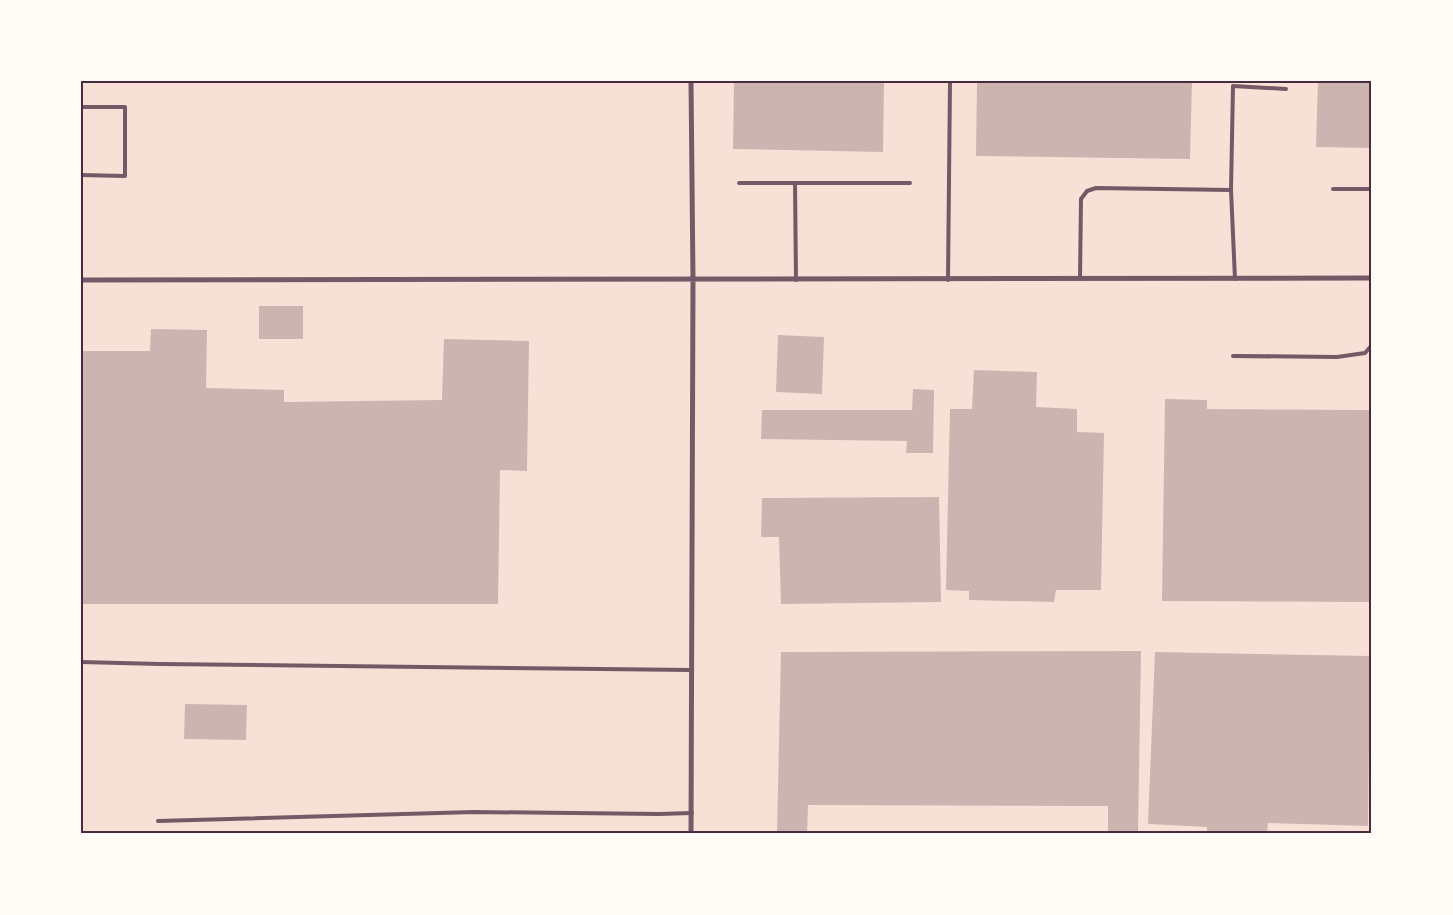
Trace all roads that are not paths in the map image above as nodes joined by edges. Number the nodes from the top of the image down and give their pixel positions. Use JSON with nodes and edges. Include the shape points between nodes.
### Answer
{"nodes":[{"id":1,"x":691,"y":81,"type":"edge"},
{"id":2,"x":950,"y":81,"type":"edge"},
{"id":3,"x":1286,"y":89,"type":"dead end"},
{"id":4,"x":81,"y":107,"type":"edge"},
{"id":5,"x":81,"y":175,"type":"edge"},
{"id":6,"x":739,"y":183,"type":"dead end"},
{"id":7,"x":795,"y":183,"type":"junction"},
{"id":8,"x":910,"y":183,"type":"dead end"},
{"id":9,"x":1333,"y":189,"type":"dead end"},
{"id":10,"x":1372,"y":189,"type":"edge"},
{"id":11,"x":1231,"y":190,"type":"junction"},
{"id":12,"x":1372,"y":278,"type":"edge"},
{"id":13,"x":1080,"y":279,"type":"junction"},
{"id":14,"x":1235,"y":279,"type":"junction"},
{"id":15,"x":81,"y":280,"type":"edge"},
{"id":16,"x":693,"y":280,"type":"junction"},
{"id":17,"x":796,"y":280,"type":"junction"},
{"id":18,"x":948,"y":280,"type":"junction"},
{"id":19,"x":1372,"y":345,"type":"edge"},
{"id":20,"x":1233,"y":356,"type":"dead end"},
{"id":21,"x":81,"y":662,"type":"edge"},
{"id":22,"x":692,"y":670,"type":"junction"},
{"id":23,"x":692,"y":813,"type":"junction"},
{"id":24,"x":158,"y":821,"type":"dead end"},
{"id":25,"x":691,"y":834,"type":"edge"}],
"edges":[{"from":1,"to":16,"type":"street"},
{"from":2,"to":18,"type":"lane"},
{"from":3,"to":11,"type":"lane","via":[[1233,86]]},
{"from":4,"to":5,"type":"lane","via":[[126,108],[125,176]]},
{"from":6,"to":7,"type":"lane"},
{"from":7,"to":8,"type":"lane"},
{"from":7,"to":17,"type":"lane"},
{"from":9,"to":10,"type":"lane"},
{"from":11,"to":13,"type":"lane","via":[[1096,188],[1087,191],[1081,199]]},
{"from":11,"to":14,"type":"lane"},
{"from":12,"to":14,"type":"street"},
{"from":13,"to":14,"type":"street"},
{"from":13,"to":18,"type":"street"},
{"from":15,"to":16,"type":"street"},
{"from":16,"to":17,"type":"street"},
{"from":16,"to":22,"type":"street"},
{"from":17,"to":18,"type":"street"},
{"from":19,"to":20,"type":"lane","via":[[1366,353],[1337,357]]},
{"from":21,"to":22,"type":"lane"},
{"from":22,"to":23,"type":"street"},
{"from":23,"to":24,"type":"lane","via":[[474,812]]},
{"from":23,"to":25,"type":"street"}]}
